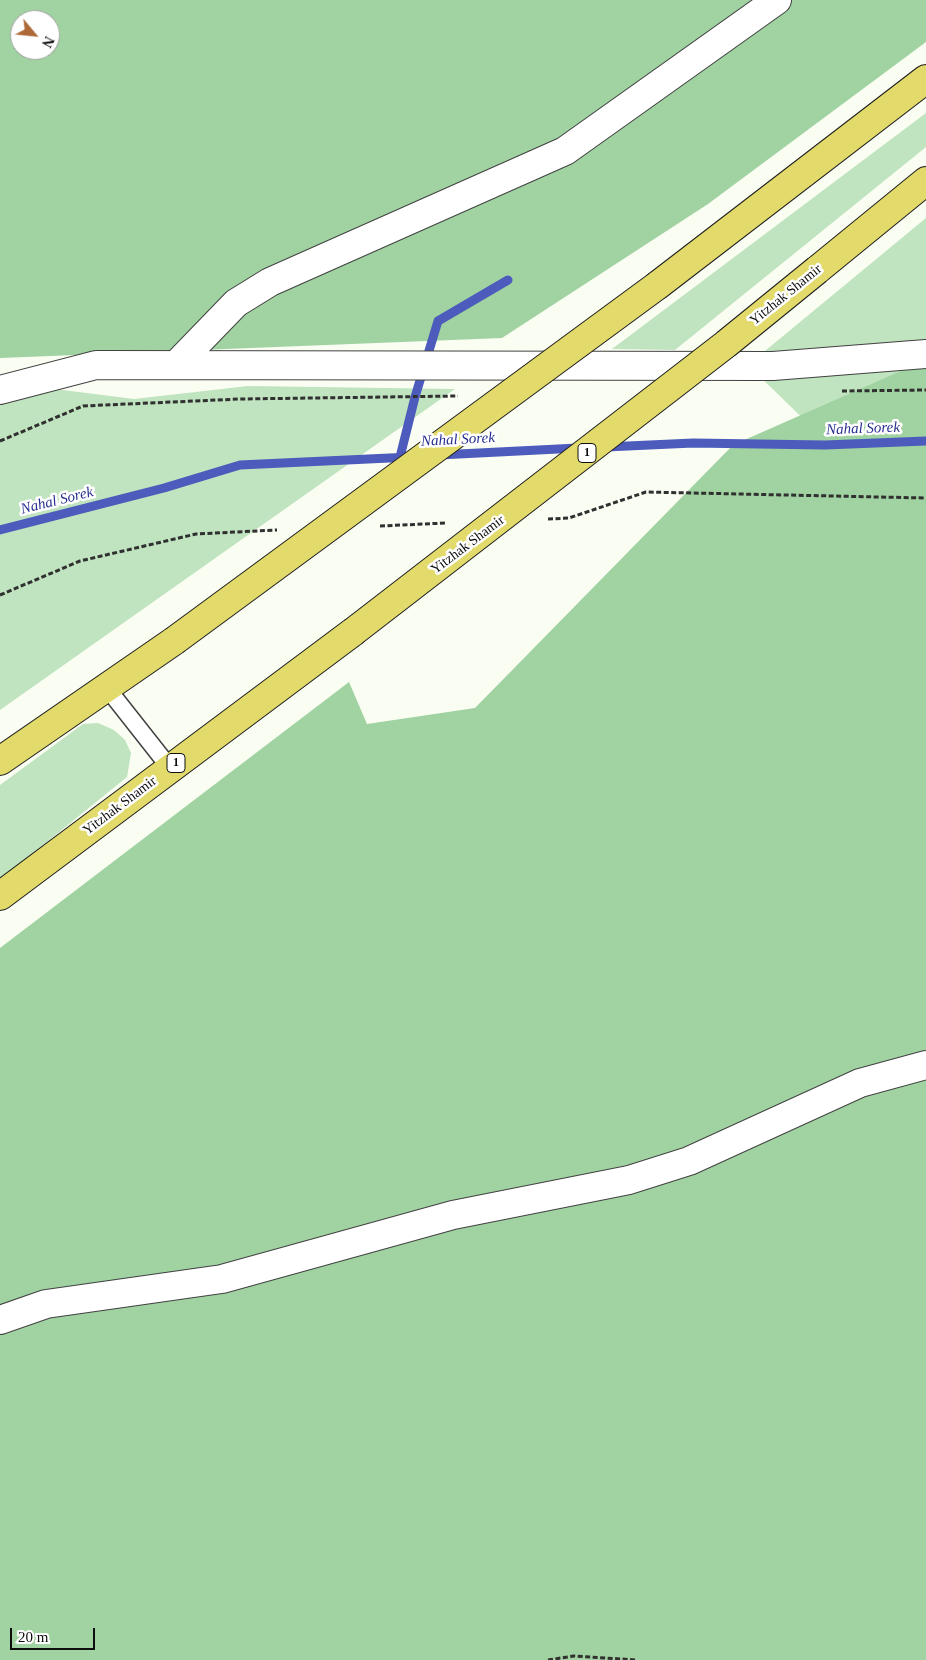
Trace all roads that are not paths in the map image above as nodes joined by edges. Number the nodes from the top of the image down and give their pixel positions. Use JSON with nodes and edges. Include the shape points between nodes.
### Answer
{"nodes":[{"id":1,"x":777,"y":0,"type":"edge"},
{"id":2,"x":926,"y":79,"type":"edge"},
{"id":3,"x":926,"y":181,"type":"edge"},
{"id":4,"x":926,"y":354,"type":"edge"},
{"id":5,"x":176,"y":365,"type":"junction"},
{"id":6,"x":0,"y":390,"type":"edge"},
{"id":7,"x":107,"y":688,"type":"junction"},
{"id":8,"x":0,"y":761,"type":"edge"},
{"id":9,"x":170,"y":768,"type":"junction"},
{"id":10,"x":0,"y":896,"type":"edge"},
{"id":11,"x":926,"y":1065,"type":"edge"},
{"id":12,"x":0,"y":1320,"type":"edge"}],
"edges":[{"from":1,"to":5,"type":"street","via":[[565,151],[270,282],[236,303]]},
{"from":2,"to":7,"type":"highway","bridge":true,"via":[[658,285]]},
{"from":3,"to":9,"type":"highway","name":"Yitzhak Shamir","number":"1","bridge":true,"via":[[726,344],[353,632]]},
{"from":4,"to":5,"type":"street","via":[[773,366]]},
{"from":5,"to":6,"type":"street","via":[[96,365]]},
{"from":7,"to":8,"type":"highway"},
{"from":7,"to":9,"type":"lane"},
{"from":9,"to":10,"type":"highway","name":"Yitzhak Shamir","number":"1"},
{"from":11,"to":12,"type":"street","via":[[860,1083],[689,1161],[629,1180],[453,1215],[222,1279],[46,1304]]}]}
